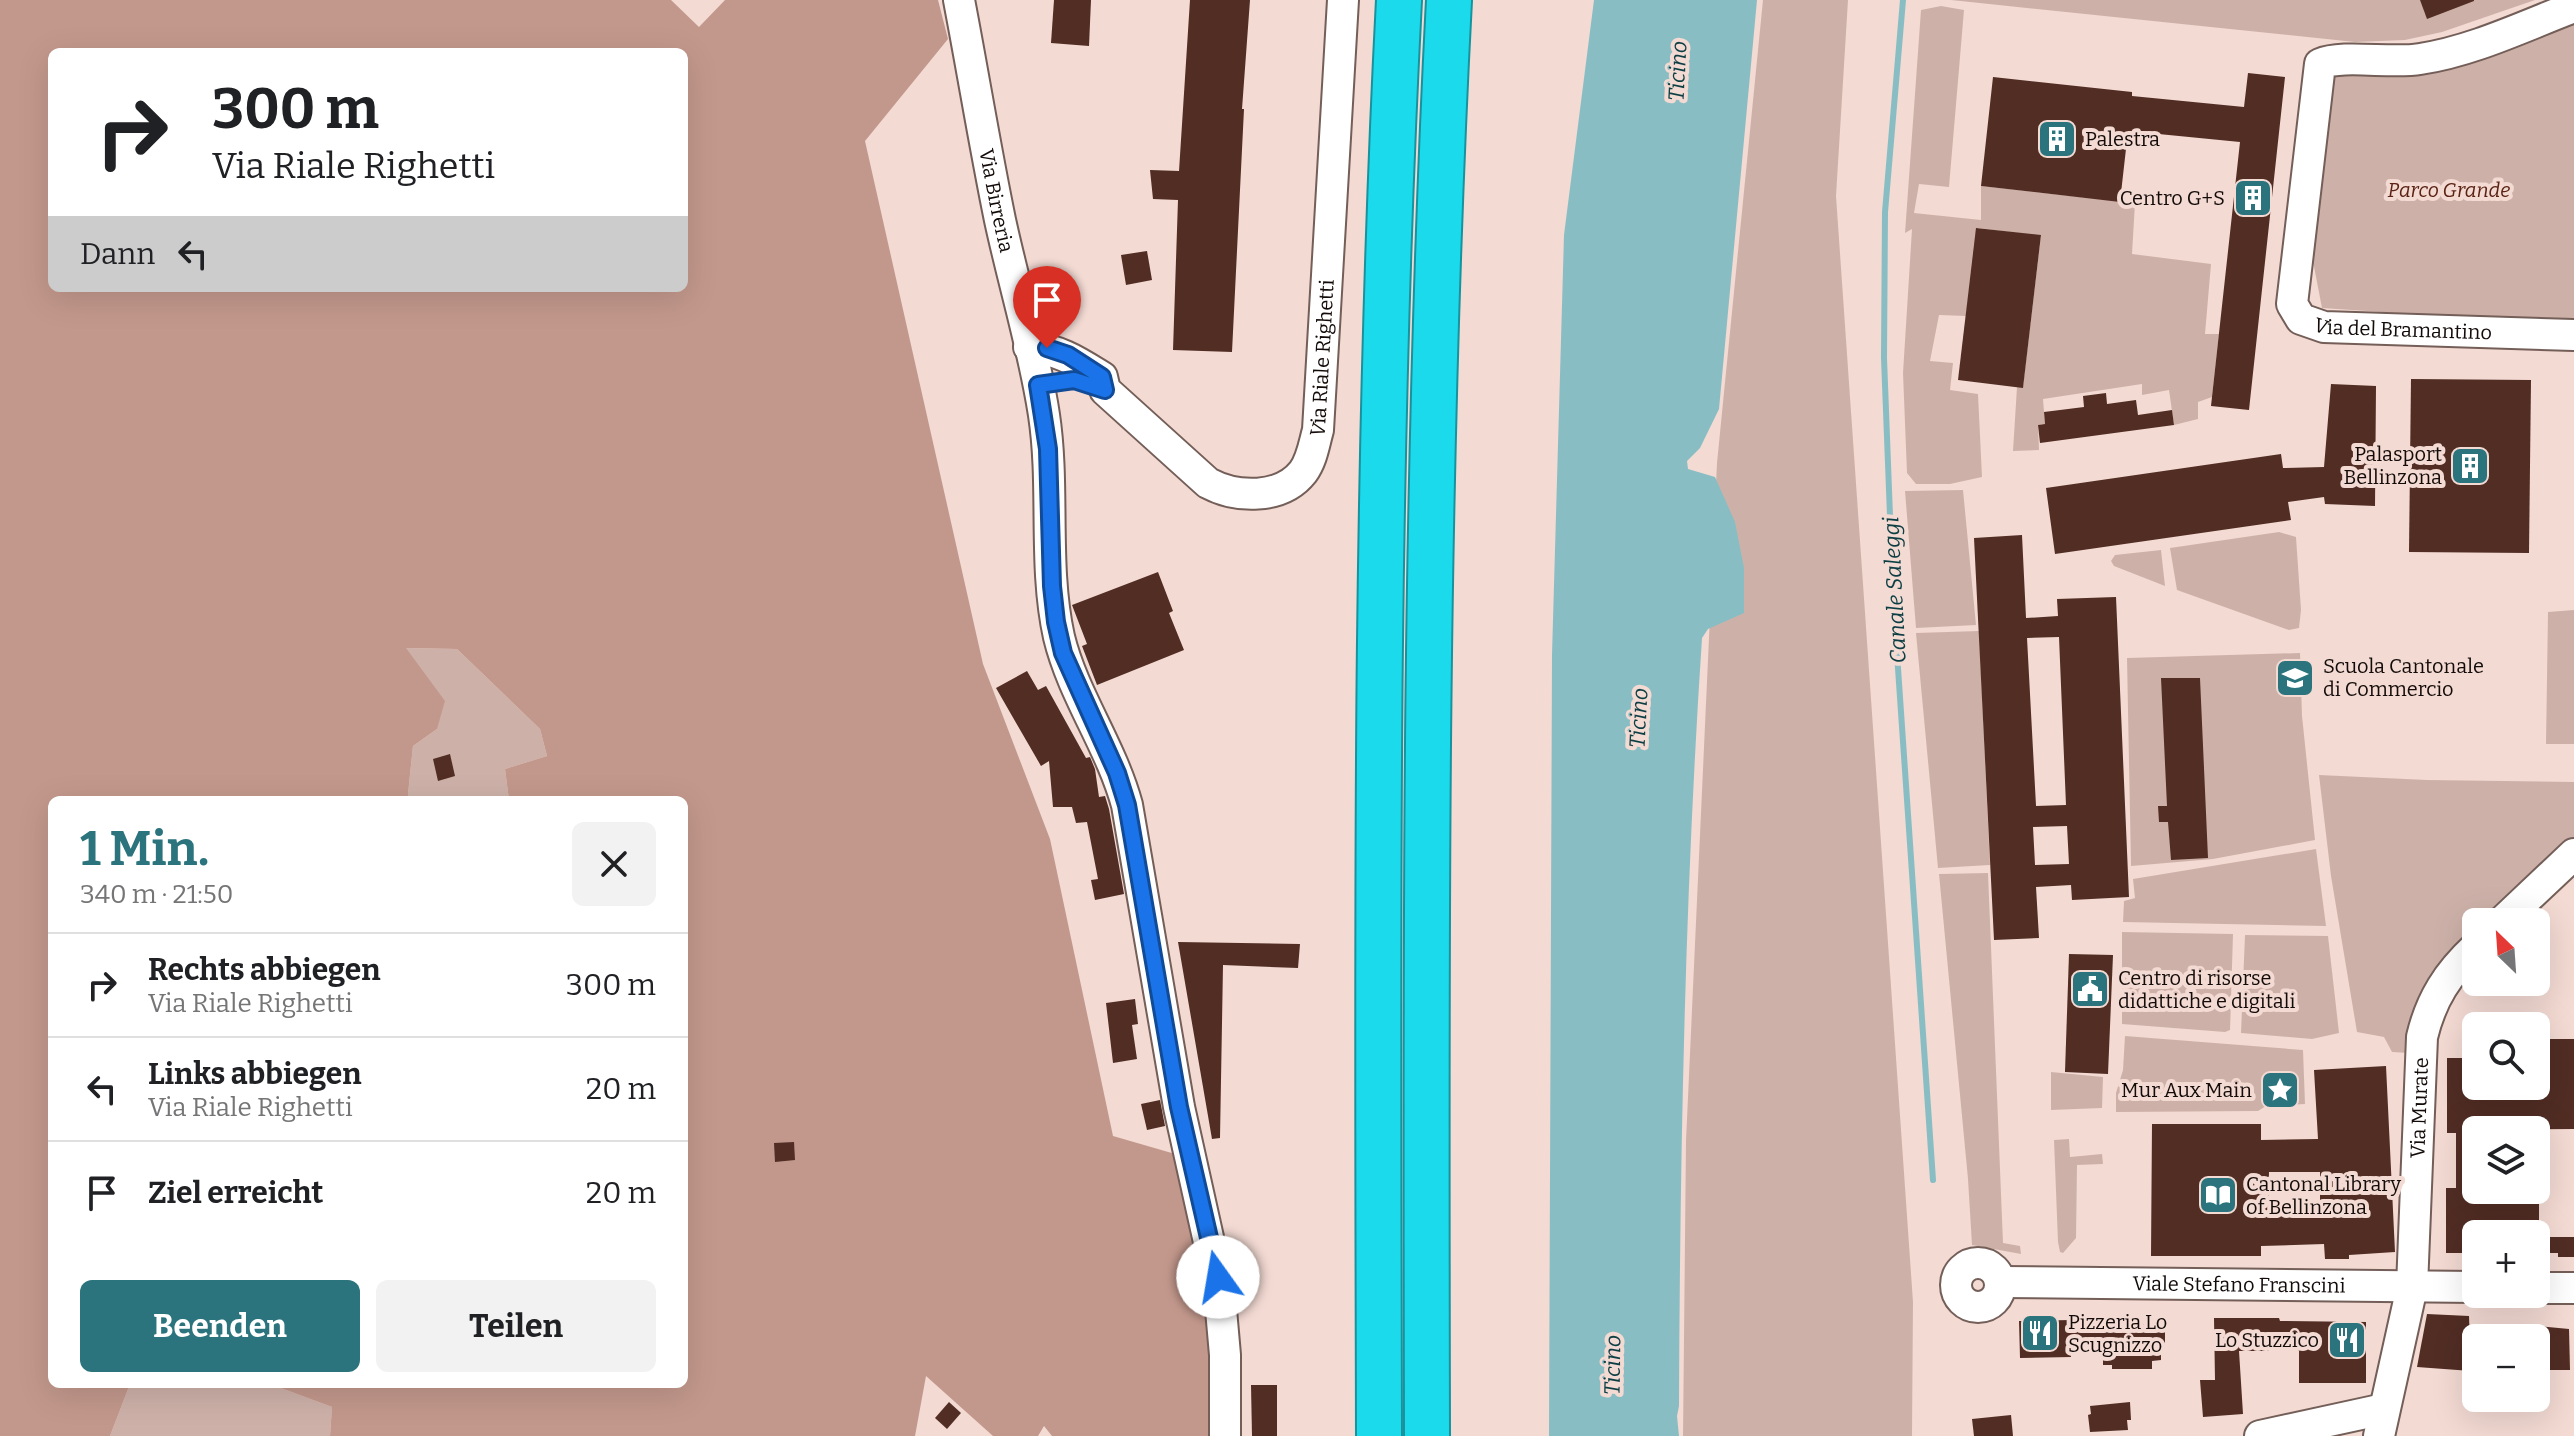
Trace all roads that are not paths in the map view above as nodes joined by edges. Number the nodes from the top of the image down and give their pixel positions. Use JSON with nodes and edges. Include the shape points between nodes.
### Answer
{"nodes":[{"id":1,"x":959,"y":0,"type":"edge"},
{"id":2,"x":1343,"y":0,"type":"edge"},
{"id":3,"x":1399,"y":0,"type":"edge"},
{"id":4,"x":1449,"y":0,"type":"edge"},
{"id":5,"x":2574,"y":7,"type":"edge"},
{"id":6,"x":2574,"y":335,"type":"edge"},
{"id":7,"x":1029,"y":347,"type":"junction"},
{"id":8,"x":1038,"y":385,"type":"junction"},
{"id":9,"x":1105,"y":390,"type":"junction"},
{"id":10,"x":2574,"y":854,"type":"edge"},
{"id":11,"x":2517,"y":908,"type":"edge"},
{"id":12,"x":2462,"y":960,"type":"edge"},
{"id":13,"x":2001,"y":1282,"type":"dead end"},
{"id":14,"x":2412,"y":1287,"type":"junction"},
{"id":15,"x":2462,"y":1287,"type":"edge"},
{"id":16,"x":2550,"y":1288,"type":"edge"},
{"id":17,"x":2574,"y":1288,"type":"edge"},
{"id":18,"x":2382,"y":1423,"type":"edge"},
{"id":19,"x":1225,"y":1436,"type":"edge"},
{"id":20,"x":1379,"y":1436,"type":"edge"},
{"id":21,"x":1427,"y":1436,"type":"edge"},
{"id":22,"x":2260,"y":1436,"type":"edge"}],
"edges":[{"from":1,"to":7,"type":"street","name":"Via Birreria"},
{"from":2,"to":9,"type":"street","name":"Via Riale Righetti","via":[[1318,430],[1304,470],[1291,482],[1267,491],[1243,494],[1217,488]]},
{"from":3,"to":20,"type":"highway","via":[[1383,510]]},
{"from":4,"to":21,"type":"highway","via":[[1431,499]]},
{"from":5,"to":6,"type":"street","name":"Via del Bramantino","via":[[2420,59],[2331,59],[2320,64],[2292,304],[2301,319],[2324,327]]},
{"from":7,"to":8,"type":"street","name":"Via Birreria"},
{"from":7,"to":9,"type":"street","name":"Via Riale Righetti","via":[[1068,355],[1102,377]]},
{"from":8,"to":9,"type":"street","name":"Via Riale Righetti","via":[[1074,380]]},
{"from":8,"to":19,"type":"street","name":"Via Birreria","via":[[1048,449],[1056,622],[1063,653],[1127,805],[1179,1107],[1222,1302]]},
{"from":10,"to":11,"type":"street"},
{"from":12,"to":14,"type":"street","name":"Via Murate","via":[[2433,1002],[2422,1037]]},
{"from":13,"to":14,"type":"street","name":"Viale Stefano Franscini"},
{"from":14,"to":15,"type":"street","name":"Viale Stefano Franscini"},
{"from":14,"to":18,"type":"street","name":"Via Murate"},
{"from":16,"to":17,"type":"street"},
{"from":18,"to":22,"type":"street"}]}
